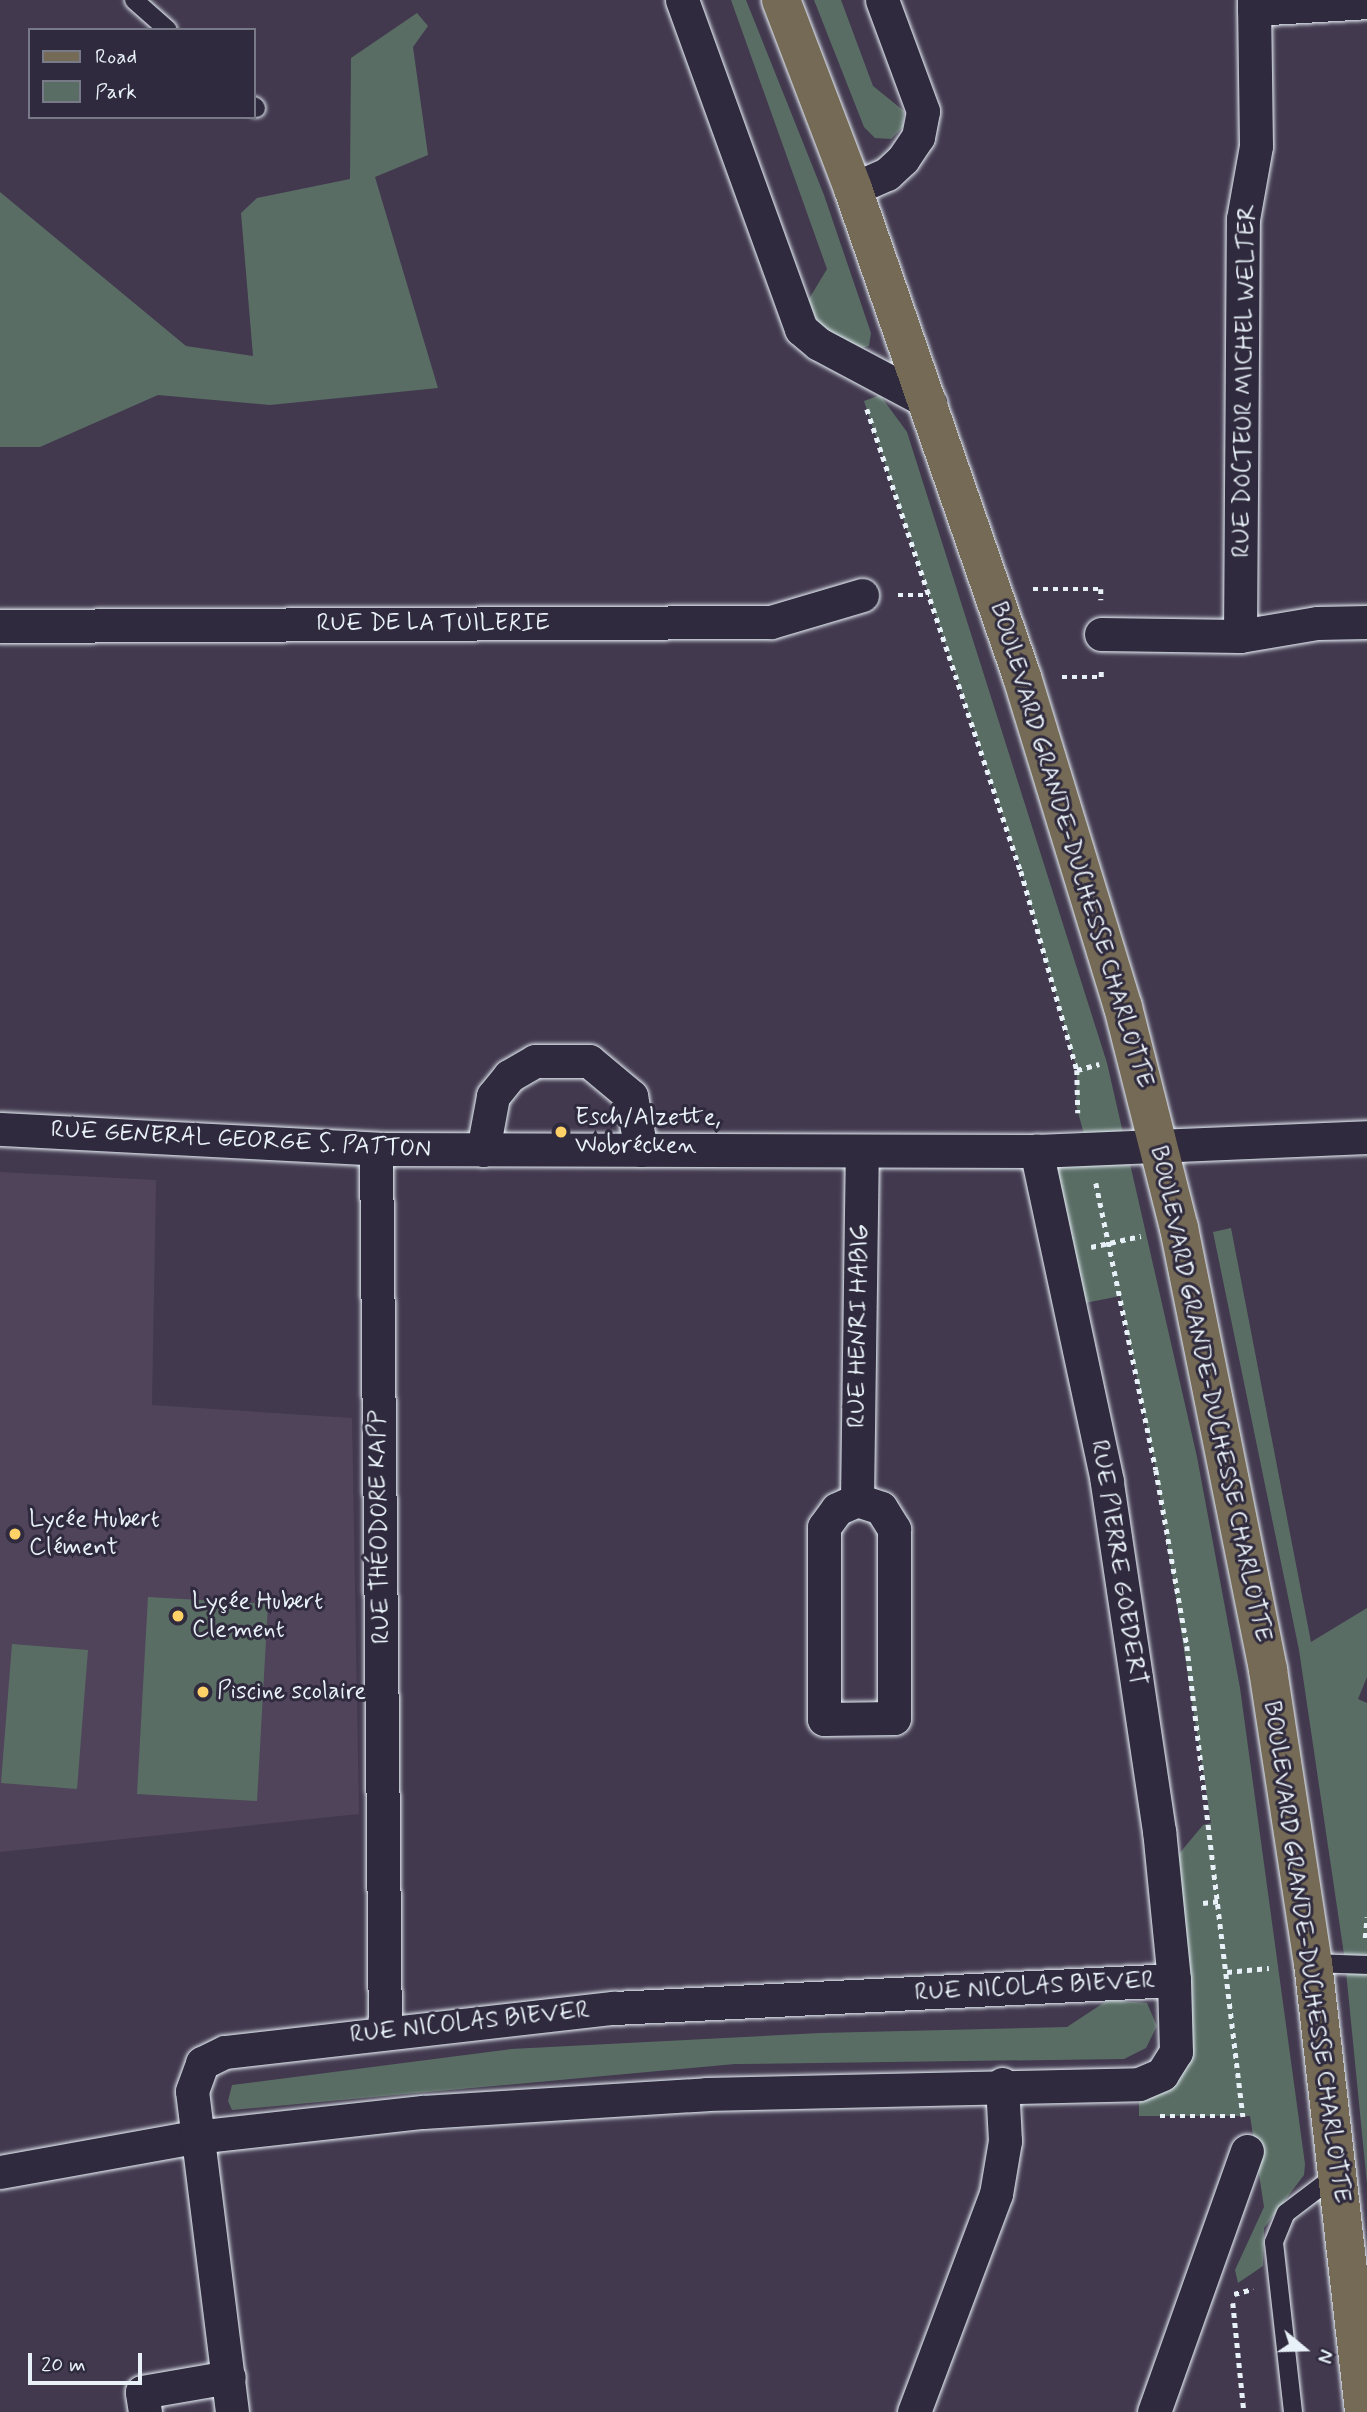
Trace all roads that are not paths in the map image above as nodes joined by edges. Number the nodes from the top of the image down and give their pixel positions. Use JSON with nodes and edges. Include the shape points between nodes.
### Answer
{"nodes":[{"id":1,"x":134,"y":0,"type":"edge"},
{"id":2,"x":682,"y":0,"type":"edge"},
{"id":3,"x":781,"y":0,"type":"edge"},
{"id":4,"x":882,"y":0,"type":"edge"},
{"id":5,"x":1367,"y":2,"type":"edge"},
{"id":6,"x":1254,"y":5,"type":"edge"},
{"id":7,"x":166,"y":28,"type":"edge"},
{"id":8,"x":853,"y":189,"type":"junction"},
{"id":9,"x":929,"y":403,"type":"junction"},
{"id":10,"x":862,"y":595,"type":"dead end"},
{"id":11,"x":1367,"y":622,"type":"edge"},
{"id":12,"x":0,"y":626,"type":"edge"},
{"id":13,"x":1101,"y":634,"type":"dead end"},
{"id":14,"x":1240,"y":636,"type":"junction"},
{"id":15,"x":0,"y":1129,"type":"edge"},
{"id":16,"x":1367,"y":1137,"type":"edge"},
{"id":17,"x":1159,"y":1146,"type":"junction"},
{"id":18,"x":376,"y":1149,"type":"junction"},
{"id":19,"x":483,"y":1150,"type":"junction"},
{"id":20,"x":641,"y":1150,"type":"junction"},
{"id":21,"x":862,"y":1151,"type":"junction"},
{"id":22,"x":1036,"y":1151,"type":"junction"},
{"id":23,"x":857,"y":1500,"type":"junction"},
{"id":24,"x":1312,"y":1963,"type":"junction"},
{"id":25,"x":1367,"y":1965,"type":"edge"},
{"id":26,"x":1174,"y":1980,"type":"junction"},
{"id":27,"x":385,"y":2031,"type":"junction"},
{"id":28,"x":1002,"y":2084,"type":"junction"},
{"id":29,"x":195,"y":2137,"type":"junction"},
{"id":30,"x":1247,"y":2151,"type":"road end"},
{"id":31,"x":0,"y":2172,"type":"edge"},
{"id":32,"x":1336,"y":2175,"type":"junction"},
{"id":33,"x":229,"y":2376,"type":"junction"},
{"id":34,"x":145,"y":2412,"type":"edge"},
{"id":35,"x":232,"y":2412,"type":"edge"},
{"id":36,"x":914,"y":2412,"type":"edge"},
{"id":37,"x":1154,"y":2412,"type":"edge"},
{"id":38,"x":1293,"y":2412,"type":"edge"},
{"id":39,"x":1363,"y":2412,"type":"edge"}],
"edges":[{"from":1,"to":7,"type":"lane"},
{"from":2,"to":9,"type":"street","via":[[801,329],[819,344]]},
{"from":3,"to":8,"type":"main road","name":"BOULEVARD GRANDE-DUCHESSE CHARLOTTE"},
{"from":4,"to":8,"type":"street","via":[[923,111],[918,137],[903,159],[887,174]]},
{"from":5,"to":6,"type":"street"},
{"from":6,"to":14,"type":"street","name":"RUE DOCTEUR MICHEL WELTER","via":[[1256,146],[1243,219]]},
{"from":8,"to":9,"type":"main road","name":"BOULEVARD GRANDE-DUCHESSE CHARLOTTE"},
{"from":9,"to":17,"type":"main road","name":"BOULEVARD GRANDE-DUCHESSE CHARLOTTE","via":[[1078,852]]},
{"from":10,"to":12,"type":"street","name":"RUE DE LA TUILERIE","via":[[771,622]]},
{"from":11,"to":14,"type":"street","via":[[1317,623]]},
{"from":13,"to":14,"type":"street"},
{"from":15,"to":18,"type":"street","name":"RUE GENERAL GEORGE S. PATTON"},
{"from":16,"to":17,"type":"street","name":"RUE GENERAL GEORGE S. PATTON"},
{"from":17,"to":22,"type":"street","name":"RUE GENERAL GEORGE S. PATTON"},
{"from":17,"to":24,"type":"main road","name":"BOULEVARD GRANDE-DUCHESSE CHARLOTTE","via":[[1268,1670]]},
{"from":18,"to":19,"type":"street","name":"RUE GENERAL GEORGE S. PATTON"},
{"from":18,"to":27,"type":"street","name":"RUE THÉODORE KAPP"},
{"from":19,"to":20,"type":"street","name":"RUE GENERAL GEORGE S. PATTON"},
{"from":19,"to":20,"type":"street","via":[[493,1096],[509,1076],[536,1061],[576,1061],[589,1062],[631,1096]]},
{"from":20,"to":21,"type":"street","name":"RUE GENERAL GEORGE S. PATTON"},
{"from":21,"to":22,"type":"street","name":"RUE GENERAL GEORGE S. PATTON"},
{"from":21,"to":23,"type":"street","name":"RUE HENRI HABIG"},
{"from":22,"to":26,"type":"street","name":"RUE PIERRE GOEDERT","via":[[1107,1481],[1133,1642]]},
{"from":23,"to":23,"type":"street","via":[[837,1509],[824,1527],[824,1718],[894,1718],[894,1529],[881,1508]]},
{"from":24,"to":25,"type":"lane"},
{"from":24,"to":32,"type":"main road","name":"BOULEVARD GRANDE-DUCHESSE CHARLOTTE"},
{"from":26,"to":27,"type":"street","name":"RUE NICOLAS BIEVER","via":[[614,2008]]},
{"from":26,"to":28,"type":"street","name":"RUE NICOLAS BIEVER","via":[[1176,2052],[1162,2074],[1139,2084]]},
{"from":27,"to":29,"type":"street","name":"RUE NICOLAS BIEVER","via":[[225,2052],[202,2063],[192,2091]]},
{"from":28,"to":29,"type":"street","via":[[706,2094],[423,2112]]},
{"from":28,"to":36,"type":"street","via":[[1005,2141],[996,2194]]},
{"from":29,"to":31,"type":"street"},
{"from":29,"to":33,"type":"street","name":"RUE NICOLAS BIEVER"},
{"from":30,"to":37,"type":"street"},
{"from":32,"to":38,"type":"lane","via":[[1286,2213],[1275,2242]]},
{"from":32,"to":39,"type":"main road","name":"BOULEVARD GRANDE-DUCHESSE CHARLOTTE"},
{"from":33,"to":34,"type":"street","via":[[142,2392]]},
{"from":33,"to":35,"type":"street","name":"RUE NICOLAS BIEVER"}]}
